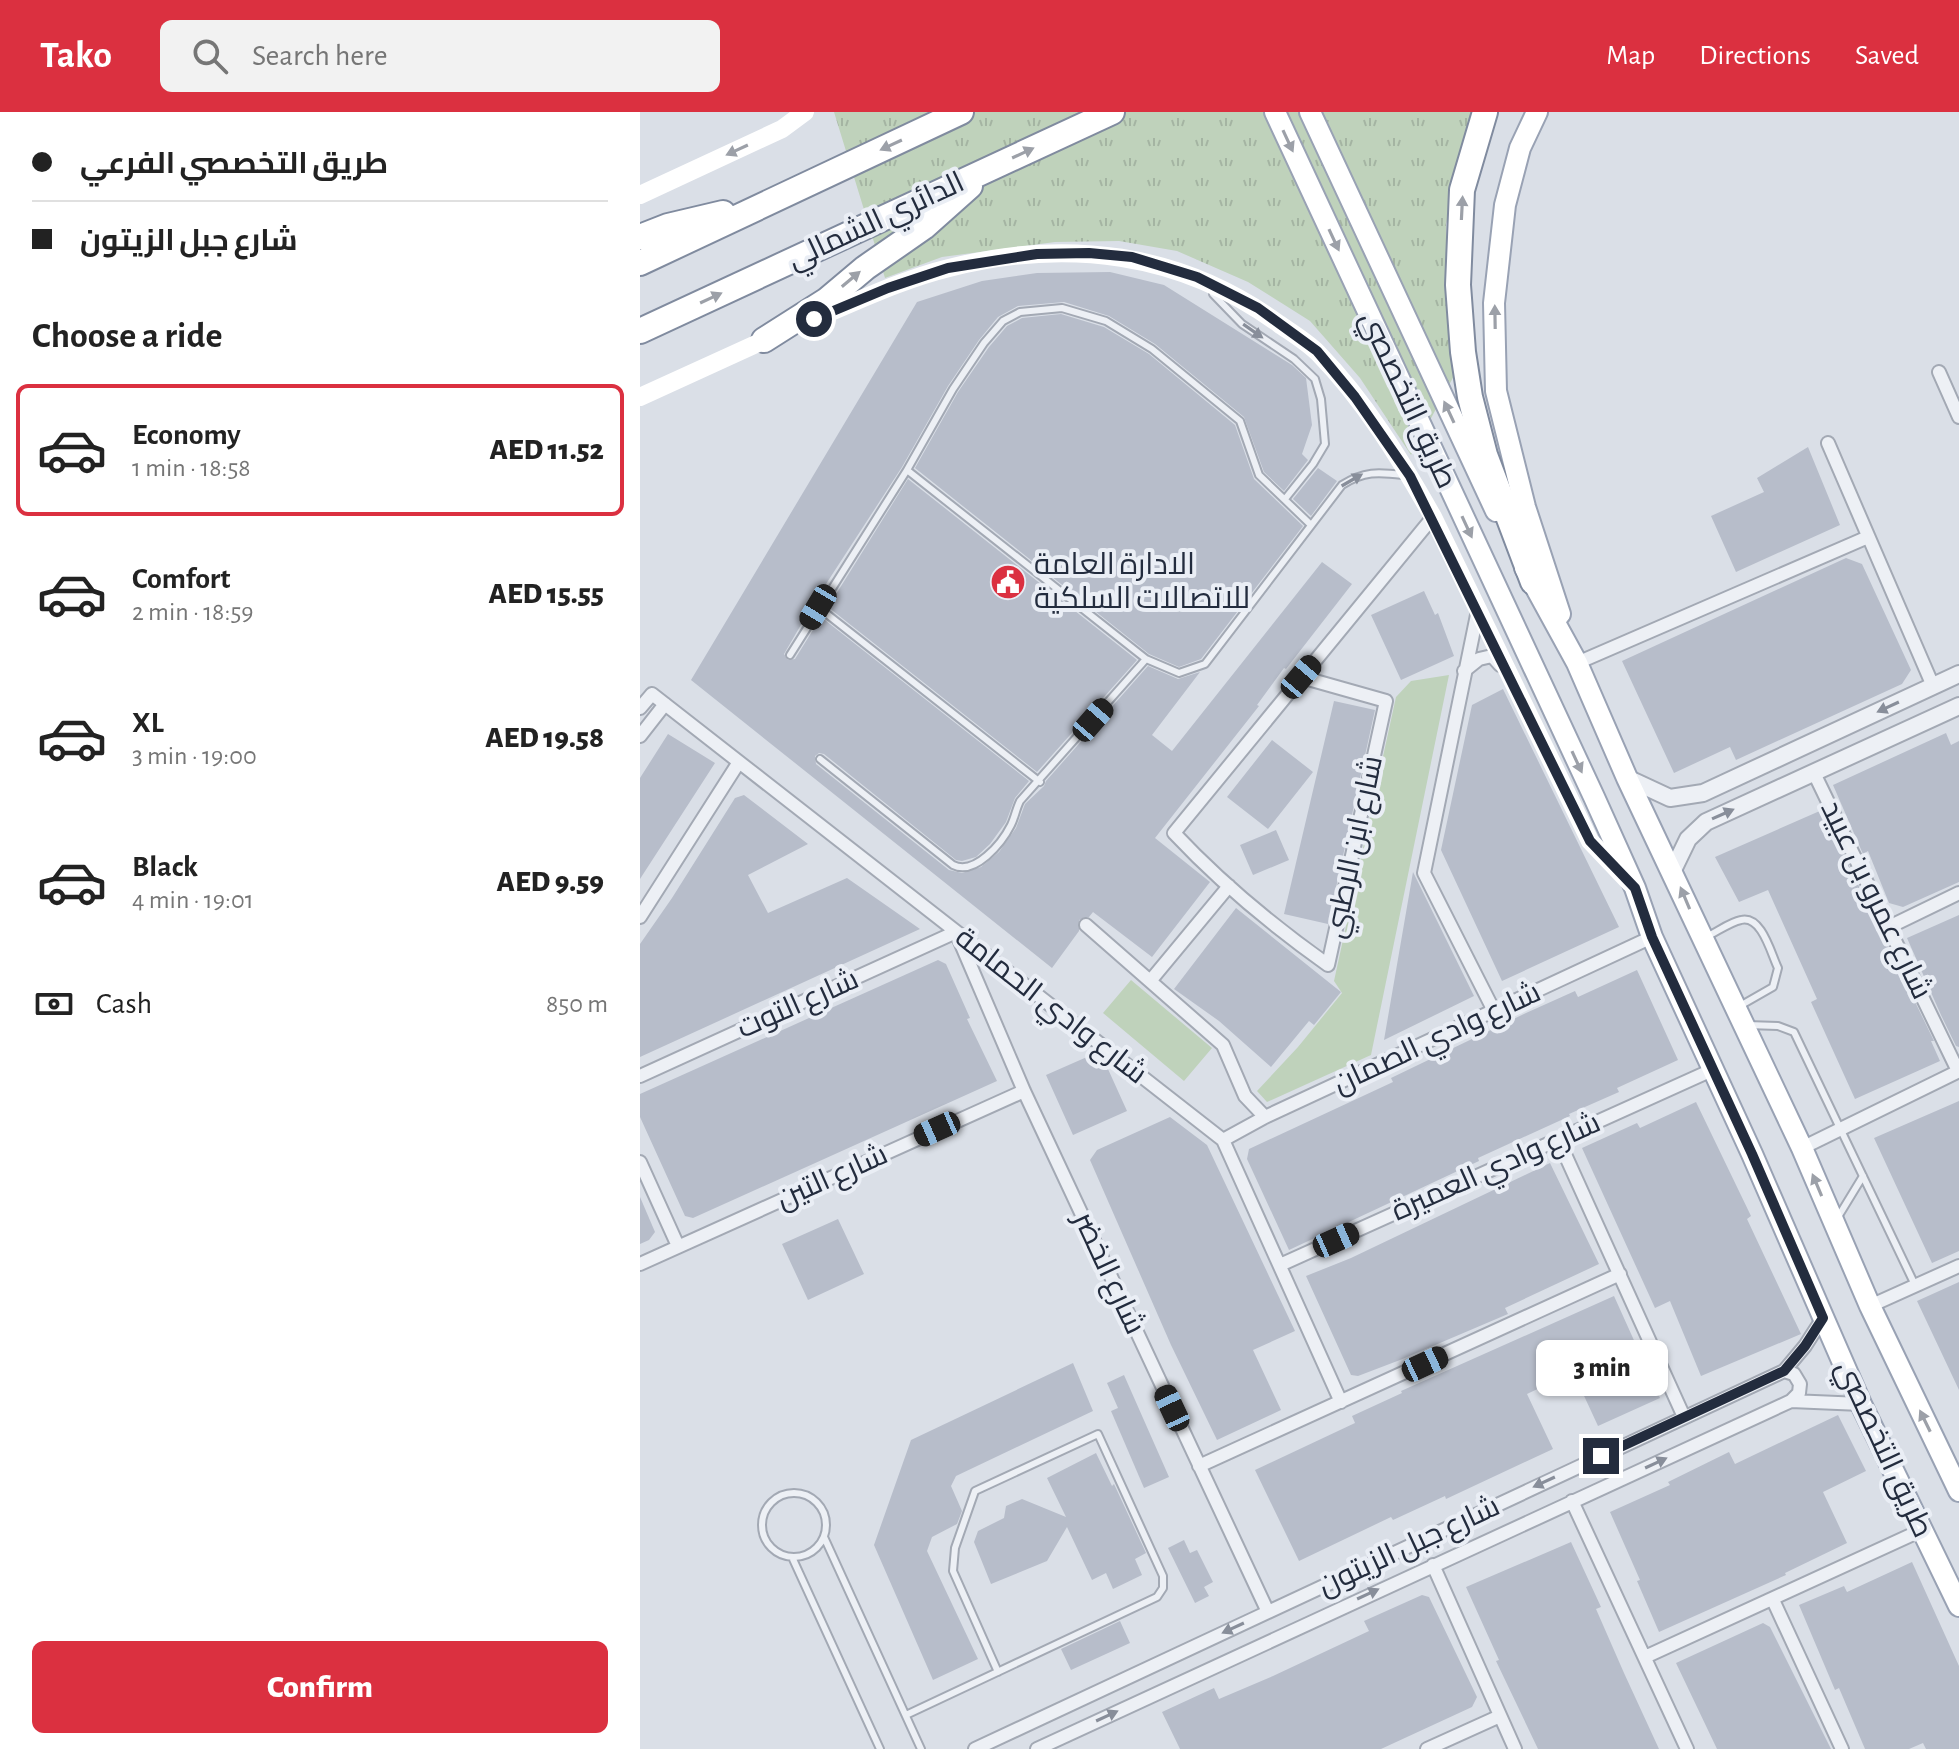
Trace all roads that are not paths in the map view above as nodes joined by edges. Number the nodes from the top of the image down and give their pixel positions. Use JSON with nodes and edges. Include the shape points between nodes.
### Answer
{"nodes":[{"id":1,"x":805,"y":112,"type":"edge"},
{"id":2,"x":961,"y":112,"type":"edge"},
{"id":3,"x":1112,"y":112,"type":"edge"},
{"id":4,"x":1275,"y":112,"type":"edge"},
{"id":5,"x":1310,"y":112,"type":"edge"},
{"id":6,"x":1485,"y":112,"type":"edge"},
{"id":7,"x":1537,"y":112,"type":"edge"},
{"id":8,"x":988,"y":169,"type":"junction"},
{"id":9,"x":640,"y":195,"type":"edge"},
{"id":10,"x":775,"y":200,"type":"junction"},
{"id":11,"x":640,"y":237,"type":"edge"},
{"id":12,"x":640,"y":263,"type":"edge"},
{"id":13,"x":1197,"y":277,"type":"junction"},
{"id":14,"x":640,"y":331,"type":"edge"},
{"id":15,"x":764,"y":340,"type":"junction"},
{"id":16,"x":1939,"y":372,"type":"dead end"},
{"id":17,"x":640,"y":397,"type":"edge"},
{"id":18,"x":1959,"y":417,"type":"edge"},
{"id":19,"x":1828,"y":443,"type":"dead end"},
{"id":20,"x":907,"y":470,"type":"junction"},
{"id":21,"x":1410,"y":476,"type":"junction"},
{"id":22,"x":1285,"y":499,"type":"junction"},
{"id":23,"x":1433,"y":517,"type":"junction"},
{"id":24,"x":1311,"y":525,"type":"junction"},
{"id":25,"x":1868,"y":537,"type":"junction"},
{"id":26,"x":1533,"y":582,"type":"junction"},
{"id":27,"x":818,"y":607,"type":"junction"},
{"id":28,"x":1478,"y":610,"type":"junction"},
{"id":29,"x":790,"y":655,"type":"dead end"},
{"id":30,"x":1146,"y":659,"type":"junction"},
{"id":31,"x":1577,"y":663,"type":"junction"},
{"id":32,"x":1464,"y":671,"type":"junction"},
{"id":33,"x":1959,"y":674,"type":"edge"},
{"id":34,"x":1509,"y":675,"type":"junction"},
{"id":35,"x":1301,"y":677,"type":"junction"},
{"id":36,"x":1933,"y":686,"type":"junction"},
{"id":37,"x":665,"y":704,"type":"junction"},
{"id":38,"x":1959,"y":706,"type":"edge"},
{"id":39,"x":640,"y":708,"type":"edge"},
{"id":40,"x":640,"y":736,"type":"edge"},
{"id":41,"x":820,"y":759,"type":"dead end"},
{"id":42,"x":739,"y":762,"type":"junction"},
{"id":43,"x":1814,"y":773,"type":"junction"},
{"id":44,"x":1627,"y":778,"type":"junction"},
{"id":45,"x":1040,"y":782,"type":"junction"},
{"id":46,"x":1673,"y":870,"type":"junction"},
{"id":47,"x":1229,"y":886,"type":"junction"},
{"id":48,"x":1635,"y":888,"type":"junction"},
{"id":49,"x":1959,"y":893,"type":"edge"},
{"id":50,"x":640,"y":917,"type":"edge"},
{"id":51,"x":1086,"y":925,"type":"dead end"},
{"id":52,"x":1889,"y":927,"type":"junction"},
{"id":53,"x":956,"y":932,"type":"junction"},
{"id":54,"x":1652,"y":937,"type":"junction"},
{"id":55,"x":1702,"y":939,"type":"junction"},
{"id":56,"x":1151,"y":980,"type":"junction"},
{"id":57,"x":1494,"y":1011,"type":"junction"},
{"id":58,"x":1739,"y":1017,"type":"junction"},
{"id":59,"x":1712,"y":1070,"type":"junction"},
{"id":60,"x":1958,"y":1071,"type":"edge"},
{"id":61,"x":640,"y":1076,"type":"edge"},
{"id":62,"x":1024,"y":1091,"type":"junction"},
{"id":63,"x":1265,"y":1117,"type":"junction"},
{"id":64,"x":1842,"y":1129,"type":"junction"},
{"id":65,"x":1558,"y":1139,"type":"junction"},
{"id":66,"x":1223,"y":1140,"type":"junction"},
{"id":67,"x":1802,"y":1148,"type":"junction"},
{"id":68,"x":640,"y":1162,"type":"edge"},
{"id":69,"x":1863,"y":1176,"type":"junction"},
{"id":70,"x":1834,"y":1225,"type":"junction"},
{"id":71,"x":678,"y":1246,"type":"junction"},
{"id":72,"x":640,"y":1264,"type":"edge"},
{"id":73,"x":1280,"y":1265,"type":"junction"},
{"id":74,"x":1959,"y":1266,"type":"edge"},
{"id":75,"x":1620,"y":1274,"type":"junction"},
{"id":76,"x":1915,"y":1285,"type":"junction"},
{"id":77,"x":1870,"y":1306,"type":"junction"},
{"id":78,"x":1823,"y":1318,"type":"junction"},
{"id":79,"x":1784,"y":1371,"type":"junction"},
{"id":80,"x":1791,"y":1401,"type":"junction"},
{"id":81,"x":1341,"y":1402,"type":"junction"},
{"id":82,"x":1861,"y":1404,"type":"junction"},
{"id":83,"x":1684,"y":1417,"type":"junction"},
{"id":84,"x":1199,"y":1466,"type":"junction"},
{"id":85,"x":1959,"y":1491,"type":"edge"},
{"id":86,"x":1572,"y":1501,"type":"junction"},
{"id":87,"x":1922,"y":1530,"type":"junction"},
{"id":88,"x":824,"y":1537,"type":"junction"},
{"id":89,"x":792,"y":1557,"type":"junction"},
{"id":90,"x":1433,"y":1565,"type":"junction"},
{"id":91,"x":1773,"y":1600,"type":"junction"},
{"id":92,"x":1959,"y":1606,"type":"edge"},
{"id":93,"x":1268,"y":1612,"type":"junction"},
{"id":94,"x":1645,"y":1657,"type":"junction"},
{"id":95,"x":998,"y":1672,"type":"junction"},
{"id":96,"x":906,"y":1715,"type":"junction"},
{"id":97,"x":1500,"y":1716,"type":"junction"},
{"id":98,"x":880,"y":1749,"type":"edge"},
{"id":99,"x":921,"y":1749,"type":"edge"},
{"id":100,"x":975,"y":1749,"type":"edge"},
{"id":101,"x":1037,"y":1749,"type":"edge"},
{"id":102,"x":1427,"y":1749,"type":"edge"},
{"id":103,"x":1515,"y":1749,"type":"edge"},
{"id":104,"x":1687,"y":1749,"type":"edge"},
{"id":105,"x":1842,"y":1749,"type":"edge"}],
"edges":[{"from":1,"to":9,"type":"main road","one_way":true,"via":[[782,129]]},
{"from":2,"to":10,"type":"highway","name":"الدائري الشمالي","one_way":true},
{"from":8,"to":3,"type":"highway","name":"الدائري الشمالي","one_way":true},
{"from":4,"to":48,"type":"main road","name":"طريق التخصصي","one_way":true},
{"from":26,"to":5,"type":"main road","name":"طريق التخصصي","one_way":true},
{"from":26,"to":6,"type":"highway","one_way":true,"via":[[1485,455],[1463,352],[1458,285],[1462,190]]},
{"from":31,"to":7,"type":"main road","one_way":true,"via":[[1525,507],[1496,391],[1494,303],[1505,205],[1520,148]]},
{"from":14,"to":8,"type":"highway","name":"الدائري الشمالي","one_way":true},
{"from":15,"to":8,"type":"highway","one_way":true,"via":[[924,227]]},
{"from":10,"to":11,"type":"highway"},
{"from":10,"to":12,"type":"highway","name":"الدائري الشمالي"},
{"from":13,"to":15,"type":"main road","via":[[1132,257],[1089,253],[988,260],[888,288]]},
{"from":13,"to":21,"type":"main road","via":[[1258,308],[1317,351]]},
{"from":13,"to":22,"type":"lane","one_way":true,"via":[[1242,324],[1315,379],[1325,444]]},
{"from":15,"to":17,"type":"main road"},
{"from":16,"to":18,"type":"street"},
{"from":19,"to":25,"type":"street"},
{"from":20,"to":22,"type":"lane","via":[[953,389],[1003,321],[1020,312],[1062,308],[1106,321],[1152,349],[1240,421],[1259,475]]},
{"from":20,"to":27,"type":"lane"},
{"from":20,"to":30,"type":"lane"},
{"from":21,"to":23,"type":"main road"},
{"from":24,"to":21,"type":"lane","one_way":true,"via":[[1342,485],[1358,475],[1372,471]]},
{"from":22,"to":24,"type":"lane"},
{"from":23,"to":28,"type":"main road"},
{"from":23,"to":35,"type":"street","name":"شارع ابن الرطبي"},
{"from":24,"to":30,"type":"lane","via":[[1205,664],[1179,673]]},
{"from":25,"to":31,"type":"street"},
{"from":25,"to":36,"type":"street"},
{"from":26,"to":31,"type":"main road","name":"طريق التخصصي"},
{"from":27,"to":29,"type":"lane"},
{"from":27,"to":45,"type":"lane"},
{"from":28,"to":32,"type":"street"},
{"from":28,"to":34,"type":"main road"},
{"from":30,"to":45,"type":"lane"},
{"from":31,"to":44,"type":"main road","name":"طريق التخصصي"},
{"from":32,"to":34,"type":"street","via":[[1492,656]]},
{"from":32,"to":57,"type":"street","via":[[1424,873]]},
{"from":33,"to":36,"type":"street"},
{"from":34,"to":48,"type":"main road","via":[[1590,841]]},
{"from":35,"to":47,"type":"street","name":"شارع ابن الرطبي","via":[[1174,833]]},
{"from":35,"to":47,"type":"street","name":"شارع ابن الرطبي","via":[[1386,701],[1328,965]]},
{"from":36,"to":44,"type":"street","one_way":true,"via":[[1703,793],[1670,798]]},
{"from":37,"to":39,"type":"street","name":"شارع وادي الحمامة","via":[[652,694]]},
{"from":37,"to":40,"type":"street"},
{"from":37,"to":42,"type":"street","name":"شارع وادي الحمامة"},
{"from":38,"to":43,"type":"street"},
{"from":41,"to":45,"type":"lane","via":[[960,868],[985,858],[1012,824],[1020,801]]},
{"from":42,"to":50,"type":"street"},
{"from":42,"to":53,"type":"street","name":"شارع وادي الحمامة"},
{"from":46,"to":43,"type":"street","one_way":true,"via":[[1688,839],[1706,822]]},
{"from":43,"to":52,"type":"street","name":"شارع عمرو بن عبيد"},
{"from":44,"to":46,"type":"main road","name":"طريق التخصصي"},
{"from":55,"to":46,"type":"main road","name":"طريق التخصصي","one_way":true},
{"from":47,"to":56,"type":"street"},
{"from":48,"to":54,"type":"main road","name":"طريق التخصصي"},
{"from":49,"to":52,"type":"street"},
{"from":51,"to":56,"type":"street"},
{"from":52,"to":60,"type":"street","name":"شارع عمرو بن عبيد"},
{"from":53,"to":61,"type":"street","name":"شارع التوت"},
{"from":53,"to":62,"type":"street","name":"شارع الخضر"},
{"from":53,"to":66,"type":"street","name":"شارع وادي الحمامة"},
{"from":54,"to":57,"type":"street","name":"شارع وادي الصمان"},
{"from":54,"to":59,"type":"main road","name":"طريق التخصصي"},
{"from":55,"to":58,"type":"main road","name":"طريق التخصصي"},
{"from":55,"to":58,"type":"lane","via":[[1741,920],[1758,925],[1778,968],[1773,987]]},
{"from":56,"to":63,"type":"street","via":[[1223,1045],[1245,1096]]},
{"from":57,"to":63,"type":"street","name":"شارع وادي الصمان"},
{"from":58,"to":64,"type":"lane","via":[[1794,1032]]},
{"from":58,"to":67,"type":"main road","name":"طريق التخصصي"},
{"from":59,"to":65,"type":"street","name":"شارع وادي العميرة"},
{"from":59,"to":78,"type":"main road","name":"طريق التخصصي"},
{"from":60,"to":64,"type":"street"},
{"from":62,"to":71,"type":"street","name":"شارع التين"},
{"from":62,"to":84,"type":"street","name":"شارع الخضر"},
{"from":63,"to":66,"type":"street","name":"شارع وادي الصمان"},
{"from":64,"to":67,"type":"street"},
{"from":64,"to":69,"type":"lane"},
{"from":65,"to":73,"type":"street","name":"شارع وادي العميرة"},
{"from":65,"to":75,"type":"street"},
{"from":66,"to":73,"type":"street","name":"شارع وادي الحمامة"},
{"from":70,"to":67,"type":"main road","name":"طريق التخصصي","one_way":true},
{"from":68,"to":71,"type":"street"},
{"from":69,"to":70,"type":"lane"},
{"from":69,"to":76,"type":"lane"},
{"from":70,"to":77,"type":"main road","name":"طريق التخصصي"},
{"from":71,"to":72,"type":"street","name":"شارع التين"},
{"from":73,"to":81,"type":"street","name":"شارع وادي الحمامة"},
{"from":74,"to":76,"type":"street"},
{"from":75,"to":81,"type":"street"},
{"from":75,"to":83,"type":"street"},
{"from":76,"to":77,"type":"street"},
{"from":85,"to":77,"type":"main road","name":"طريق التخصصي","one_way":true},
{"from":78,"to":79,"type":"street","name":"شارع جبل الزيتون"},
{"from":78,"to":82,"type":"main road","name":"طريق التخصصي"},
{"from":79,"to":80,"type":"street","via":[[1800,1384]]},
{"from":79,"to":83,"type":"street","name":"شارع جبل الزيتون"},
{"from":80,"to":82,"type":"street","name":"شارع جبل الزيتون"},
{"from":86,"to":80,"type":"street","name":"شارع جبل الزيتون","one_way":true},
{"from":81,"to":84,"type":"street"},
{"from":82,"to":87,"type":"main road","name":"طريق التخصصي"},
{"from":83,"to":93,"type":"street","name":"شارع جبل الزيتون","one_way":true},
{"from":84,"to":93,"type":"street","name":"شارع الخضر"},
{"from":86,"to":90,"type":"street","name":"شارع جبل الزيتون"},
{"from":86,"to":94,"type":"street"},
{"from":87,"to":91,"type":"street"},
{"from":87,"to":92,"type":"main road","name":"طريق التخصصي"},
{"from":88,"to":89,"type":"lane","via":[[817,1548]]},
{"from":88,"to":89,"type":"lane","via":[[823,1511],[814,1500],[789,1493],[776,1498],[762,1520],[762,1533],[779,1554]]},
{"from":88,"to":96,"type":"lane"},
{"from":89,"to":98,"type":"lane"},
{"from":90,"to":97,"type":"street"},
{"from":101,"to":90,"type":"street","name":"شارع جبل الزيتون","one_way":true},
{"from":91,"to":94,"type":"street"},
{"from":91,"to":105,"type":"street"},
{"from":93,"to":100,"type":"street","name":"شارع جبل الزيتون","one_way":true},
{"from":94,"to":104,"type":"street"},
{"from":95,"to":95,"type":"lane","via":[[953,1571],[955,1548],[975,1491],[1098,1434],[1163,1576],[1163,1588],[1157,1597]]},
{"from":95,"to":96,"type":"lane"},
{"from":96,"to":99,"type":"lane"},
{"from":97,"to":102,"type":"street"},
{"from":97,"to":103,"type":"street"}]}
